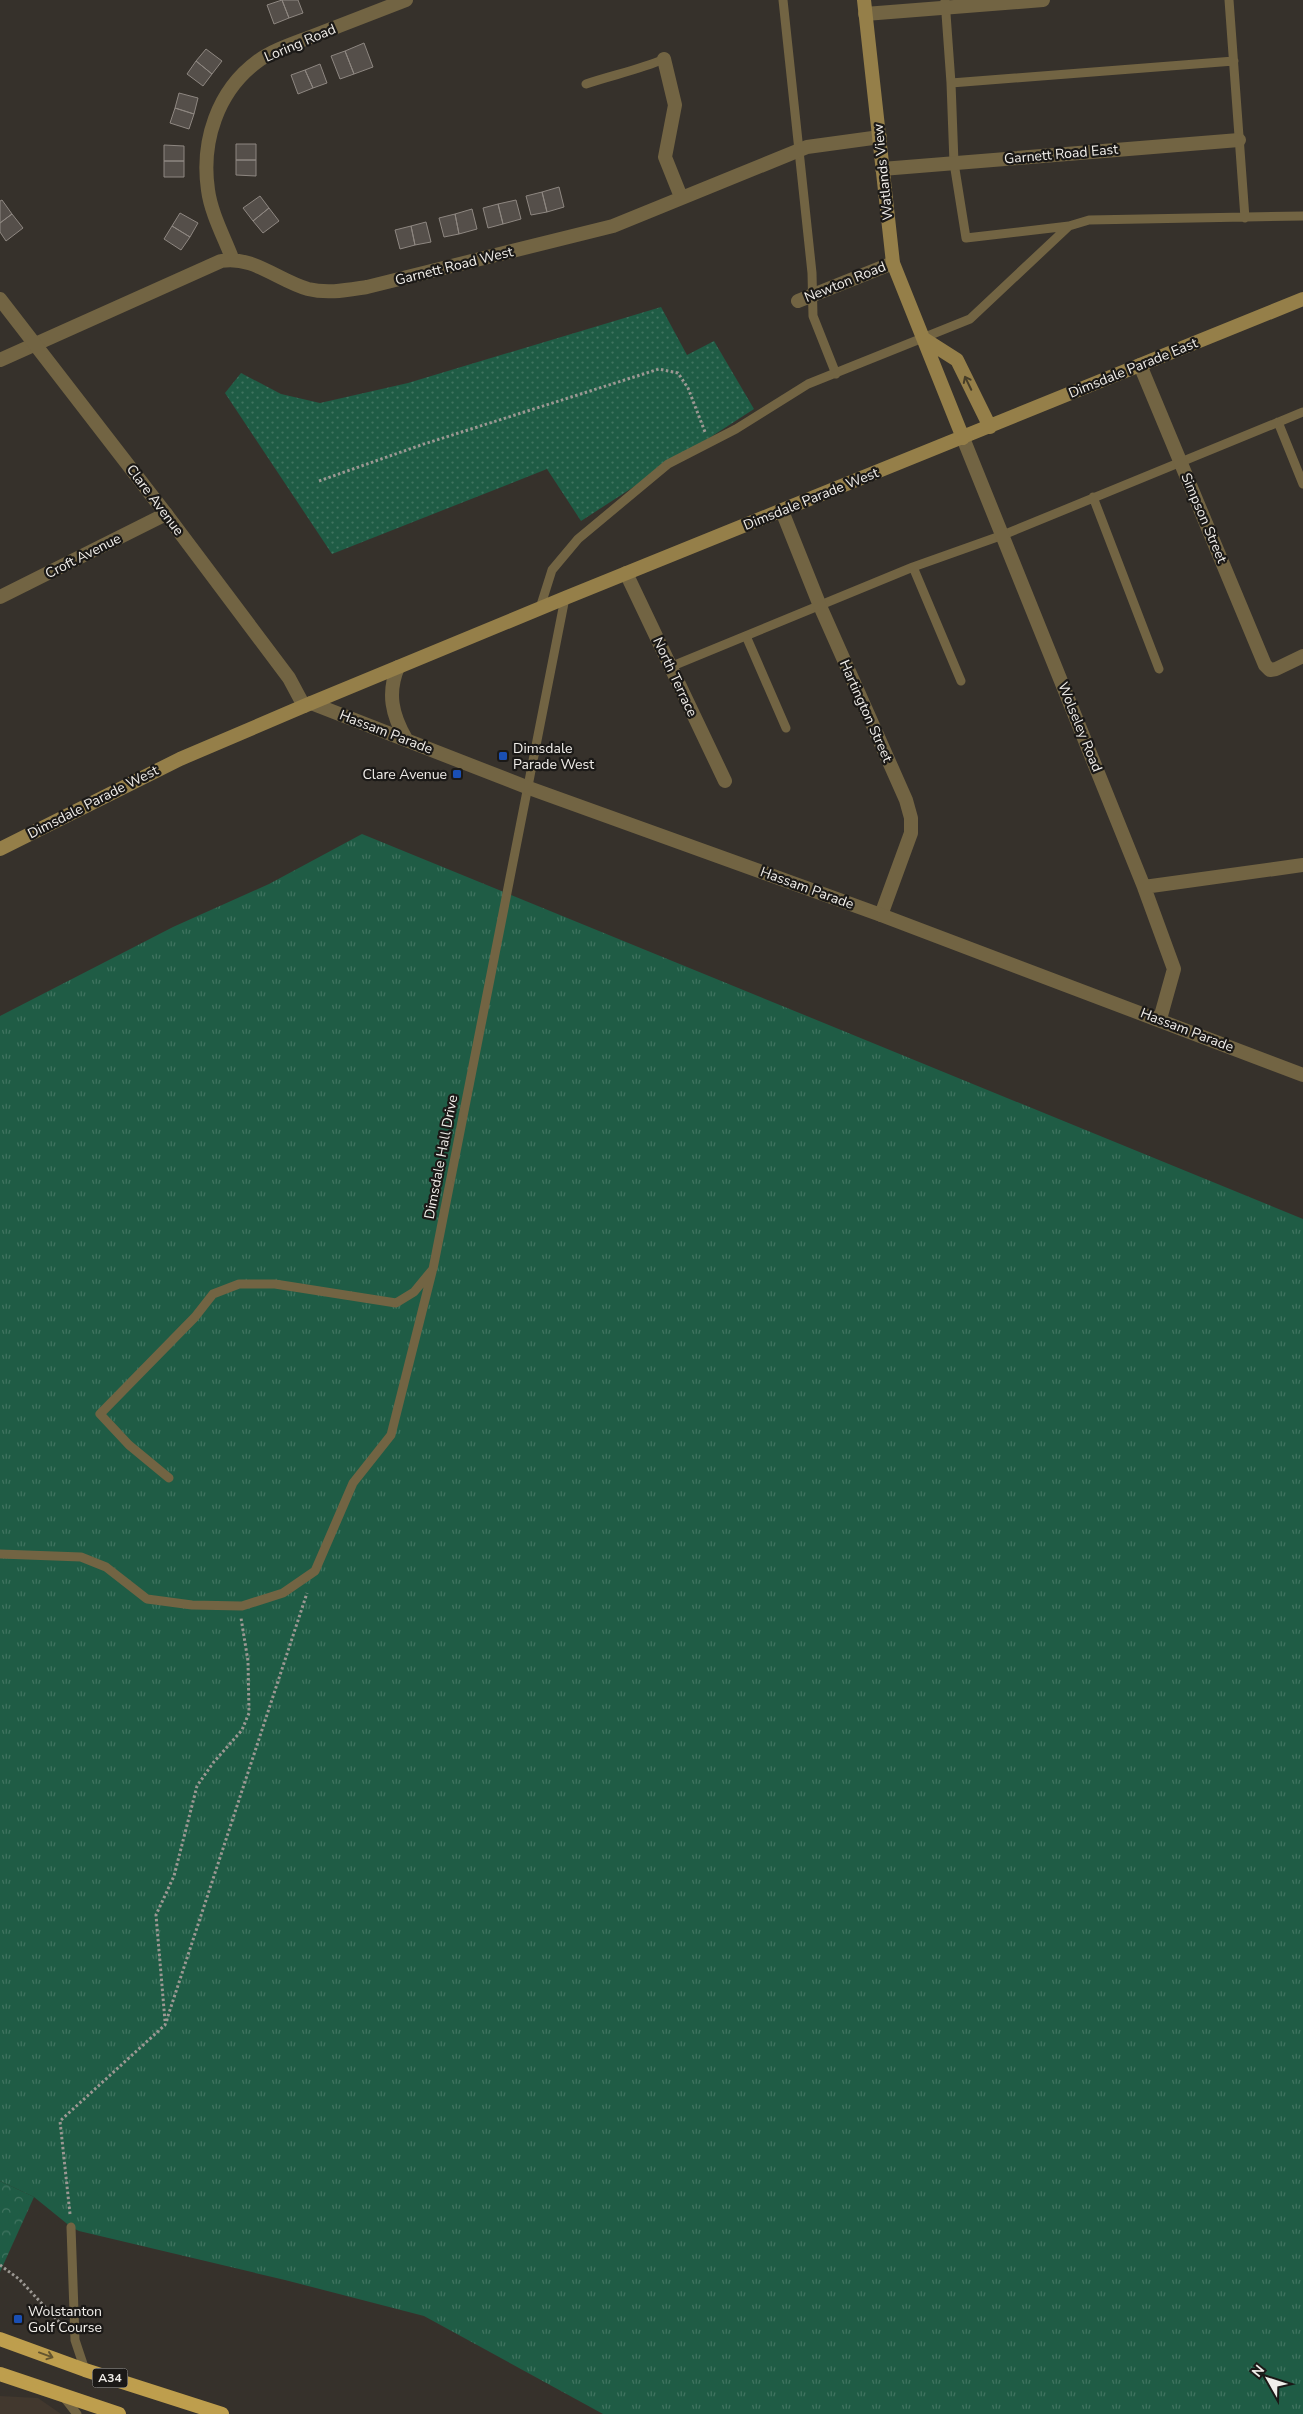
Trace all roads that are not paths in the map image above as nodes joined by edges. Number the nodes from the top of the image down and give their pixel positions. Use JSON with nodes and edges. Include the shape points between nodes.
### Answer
{"nodes":[{"id":1,"x":406,"y":0,"type":"edge"},
{"id":2,"x":784,"y":0,"type":"edge"},
{"id":3,"x":864,"y":0,"type":"edge"},
{"id":4,"x":1043,"y":0,"type":"edge"},
{"id":5,"x":1230,"y":0,"type":"edge"},
{"id":6,"x":383,"y":4,"type":"edge"},
{"id":7,"x":945,"y":4,"type":"edge"},
{"id":8,"x":865,"y":14,"type":"junction"},
{"id":9,"x":664,"y":59,"type":"joint"},
{"id":10,"x":1234,"y":62,"type":"junction"},
{"id":11,"x":951,"y":82,"type":"junction"},
{"id":12,"x":586,"y":84,"type":"dead end"},
{"id":13,"x":880,"y":137,"type":"junction"},
{"id":14,"x":1239,"y":140,"type":"junction"},
{"id":15,"x":797,"y":150,"type":"junction"},
{"id":16,"x":954,"y":163,"type":"junction"},
{"id":17,"x":882,"y":169,"type":"junction"},
{"id":18,"x":681,"y":197,"type":"junction"},
{"id":19,"x":1303,"y":216,"type":"edge"},
{"id":20,"x":1245,"y":218,"type":"junction"},
{"id":21,"x":1069,"y":226,"type":"junction"},
{"id":22,"x":232,"y":258,"type":"junction"},
{"id":23,"x":893,"y":263,"type":"junction"},
{"id":24,"x":812,"y":296,"type":"junction"},
{"id":25,"x":1303,"y":299,"type":"edge"},
{"id":26,"x":0,"y":300,"type":"edge"},
{"id":27,"x":798,"y":301,"type":"dead end"},
{"id":28,"x":924,"y":339,"type":"junction"},
{"id":29,"x":35,"y":345,"type":"junction"},
{"id":30,"x":0,"y":360,"type":"edge"},
{"id":31,"x":1140,"y":365,"type":"junction"},
{"id":32,"x":836,"y":374,"type":"junction"},
{"id":33,"x":1303,"y":412,"type":"edge"},
{"id":34,"x":1278,"y":422,"type":"junction"},
{"id":35,"x":990,"y":427,"type":"junction"},
{"id":36,"x":963,"y":438,"type":"junction"},
{"id":37,"x":1181,"y":462,"type":"junction"},
{"id":38,"x":1303,"y":484,"type":"edge"},
{"id":39,"x":1093,"y":497,"type":"junction"},
{"id":40,"x":782,"y":511,"type":"junction"},
{"id":41,"x":166,"y":514,"type":"junction"},
{"id":42,"x":1003,"y":536,"type":"junction"},
{"id":43,"x":914,"y":567,"type":"junction"},
{"id":44,"x":626,"y":573,"type":"junction"},
{"id":45,"x":0,"y":597,"type":"edge"},
{"id":46,"x":565,"y":598,"type":"junction"},
{"id":47,"x":820,"y":606,"type":"junction"},
{"id":48,"x":540,"y":608,"type":"junction"},
{"id":49,"x":746,"y":636,"type":"junction"},
{"id":50,"x":1303,"y":656,"type":"edge"},
{"id":51,"x":398,"y":667,"type":"junction"},
{"id":52,"x":670,"y":667,"type":"junction"},
{"id":53,"x":1159,"y":669,"type":"dead end"},
{"id":54,"x":961,"y":681,"type":"dead end"},
{"id":55,"x":308,"y":705,"type":"junction"},
{"id":56,"x":786,"y":728,"type":"dead end"},
{"id":57,"x":406,"y":739,"type":"junction"},
{"id":58,"x":725,"y":781,"type":"dead end"},
{"id":59,"x":529,"y":788,"type":"junction"},
{"id":60,"x":0,"y":849,"type":"edge"},
{"id":61,"x":1303,"y":865,"type":"edge"},
{"id":62,"x":1144,"y":887,"type":"junction"},
{"id":63,"x":881,"y":915,"type":"junction"},
{"id":64,"x":1160,"y":1019,"type":"junction"},
{"id":65,"x":1303,"y":1075,"type":"edge"},
{"id":66,"x":433,"y":1269,"type":"junction"},
{"id":67,"x":169,"y":1478,"type":"dead end"},
{"id":68,"x":0,"y":1554,"type":"edge"},
{"id":69,"x":71,"y":2228,"type":"road end"},
{"id":70,"x":0,"y":2339,"type":"edge"},
{"id":71,"x":85,"y":2370,"type":"junction"},
{"id":72,"x":0,"y":2374,"type":"edge"},
{"id":73,"x":62,"y":2395,"type":"junction"},
{"id":74,"x":77,"y":2414,"type":"edge"},
{"id":75,"x":119,"y":2414,"type":"edge"},
{"id":76,"x":222,"y":2414,"type":"edge"}],
"edges":[{"from":1,"to":6,"type":"street","name":"Loring Road"},
{"from":2,"to":15,"type":"lane"},
{"from":3,"to":8,"type":"main road","name":"Watlands View"},
{"from":4,"to":7,"type":"street"},
{"from":5,"to":10,"type":"lane"},
{"from":6,"to":22,"type":"street","name":"Loring Road","via":[[258,61],[222,102],[210,132],[205,162],[208,192]]},
{"from":7,"to":8,"type":"street"},
{"from":7,"to":11,"type":"lane"},
{"from":8,"to":13,"type":"main road","name":"Watlands View"},
{"from":9,"to":12,"type":"lane","via":[[645,68],[628,70]]},
{"from":9,"to":18,"type":"street","via":[[675,105],[665,157]]},
{"from":10,"to":11,"type":"lane"},
{"from":10,"to":14,"type":"lane"},
{"from":11,"to":16,"type":"lane"},
{"from":13,"to":15,"type":"street","name":"Garnett Road West"},
{"from":13,"to":17,"type":"main road","name":"Watlands View"},
{"from":14,"to":16,"type":"street","name":"Garnett Road East"},
{"from":14,"to":20,"type":"lane"},
{"from":15,"to":18,"type":"street","name":"Garnett Road West"},
{"from":15,"to":24,"type":"lane"},
{"from":16,"to":17,"type":"street","name":"Garnett Road East"},
{"from":16,"to":21,"type":"lane","via":[[966,238]]},
{"from":17,"to":23,"type":"main road","name":"Watlands View"},
{"from":18,"to":22,"type":"street","name":"Garnett Road West","via":[[588,234],[336,292],[310,289]]},
{"from":19,"to":20,"type":"lane"},
{"from":20,"to":21,"type":"lane","via":[[1089,220]]},
{"from":21,"to":28,"type":"lane","via":[[970,319]]},
{"from":22,"to":29,"type":"street","via":[[221,260]]},
{"from":23,"to":24,"type":"street","name":"Newton Road"},
{"from":23,"to":28,"type":"main road","name":"Watlands View"},
{"from":24,"to":27,"type":"street","name":"Newton Road"},
{"from":24,"to":32,"type":"lane","via":[[813,316]]},
{"from":25,"to":31,"type":"main road","name":"Dimsdale Parade East"},
{"from":26,"to":29,"type":"street","name":"Clare Avenue"},
{"from":28,"to":32,"type":"lane"},
{"from":35,"to":28,"type":"main road","one_way":true,"via":[[957,360]]},
{"from":28,"to":36,"type":"main road","name":"Watlands View"},
{"from":29,"to":30,"type":"street"},
{"from":29,"to":41,"type":"street","name":"Clare Avenue"},
{"from":31,"to":35,"type":"main road","name":"Dimsdale Parade East"},
{"from":31,"to":37,"type":"street","name":"Simpson Street"},
{"from":32,"to":48,"type":"lane","via":[[808,384],[709,445],[668,464],[578,539],[552,570]]},
{"from":33,"to":34,"type":"lane"},
{"from":34,"to":37,"type":"lane"},
{"from":34,"to":38,"type":"lane"},
{"from":35,"to":36,"type":"main road","name":"Dimsdale Parade East"},
{"from":36,"to":40,"type":"main road","name":"Dimsdale Parade West"},
{"from":36,"to":42,"type":"street","name":"Wolseley Road"},
{"from":37,"to":39,"type":"lane"},
{"from":37,"to":50,"type":"street","name":"Simpson Street","via":[[1265,665],[1270,670],[1276,669]]},
{"from":39,"to":42,"type":"lane"},
{"from":39,"to":53,"type":"lane"},
{"from":40,"to":44,"type":"main road","name":"Dimsdale Parade West"},
{"from":40,"to":47,"type":"street","name":"Hartington Street"},
{"from":41,"to":45,"type":"street","name":"Croft Avenue"},
{"from":41,"to":55,"type":"street","name":"Clare Avenue"},
{"from":42,"to":43,"type":"lane"},
{"from":42,"to":62,"type":"street","name":"Wolseley Road"},
{"from":43,"to":47,"type":"lane"},
{"from":43,"to":54,"type":"lane"},
{"from":44,"to":46,"type":"main road","name":"Dimsdale Parade West"},
{"from":44,"to":52,"type":"street","name":"North Terrace"},
{"from":46,"to":48,"type":"main road","name":"Dimsdale Parade West"},
{"from":46,"to":59,"type":"lane","name":"Dimsdale Hall Drive"},
{"from":47,"to":49,"type":"lane"},
{"from":47,"to":63,"type":"street","name":"Hartington Street","via":[[906,800],[911,818],[911,834]]},
{"from":48,"to":51,"type":"main road","name":"Dimsdale Parade West"},
{"from":49,"to":52,"type":"lane"},
{"from":49,"to":56,"type":"lane"},
{"from":51,"to":55,"type":"main road","name":"Dimsdale Parade West"},
{"from":51,"to":57,"type":"street","via":[[391,700]]},
{"from":52,"to":58,"type":"street","name":"North Terrace"},
{"from":55,"to":57,"type":"street","name":"Hassam Parade"},
{"from":55,"to":60,"type":"main road","name":"Dimsdale Parade West","via":[[180,758]]},
{"from":57,"to":59,"type":"street","name":"Hassam Parade"},
{"from":59,"to":63,"type":"street","name":"Hassam Parade"},
{"from":59,"to":66,"type":"lane","name":"Dimsdale Hall Drive"},
{"from":61,"to":62,"type":"street"},
{"from":62,"to":64,"type":"street","name":"Wolseley Road","via":[[1174,969]]},
{"from":63,"to":64,"type":"street","name":"Hassam Parade"},
{"from":64,"to":65,"type":"street","name":"Hassam Parade"},
{"from":66,"to":67,"type":"lane","name":"Dimsdale Hall Drive","via":[[414,1292],[396,1303],[275,1284],[239,1284],[213,1294],[195,1317],[100,1414],[129,1445]]},
{"from":66,"to":68,"type":"lane","via":[[391,1435],[353,1483],[315,1571],[283,1593],[242,1606],[192,1606],[147,1599],[106,1567],[81,1557]]},
{"from":69,"to":71,"type":"lane","via":[[75,2340]]},
{"from":70,"to":71,"type":"highway","number":"A34","one_way":true},
{"from":71,"to":76,"type":"highway","number":"A34"},
{"from":72,"to":73,"type":"highway","number":"A34"},
{"from":73,"to":74,"type":"lane"},
{"from":73,"to":75,"type":"highway","number":"A34"}]}
